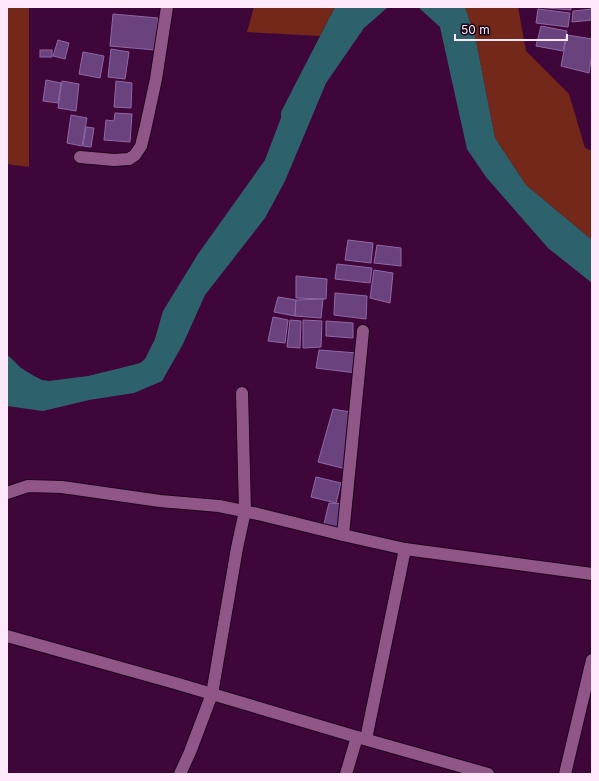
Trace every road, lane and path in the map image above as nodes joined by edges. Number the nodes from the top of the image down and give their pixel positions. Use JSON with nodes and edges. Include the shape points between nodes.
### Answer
{"nodes":[{"id":1,"x":167,"y":7,"type":"edge"},
{"id":2,"x":80,"y":157,"type":"dead end"},
{"id":3,"x":363,"y":331,"type":"dead end"},
{"id":4,"x":242,"y":393,"type":"dead end"},
{"id":5,"x":7,"y":494,"type":"edge"},
{"id":6,"x":245,"y":511,"type":"junction"},
{"id":7,"x":343,"y":536,"type":"junction"},
{"id":8,"x":405,"y":549,"type":"junction"},
{"id":9,"x":592,"y":574,"type":"edge"},
{"id":10,"x":7,"y":636,"type":"edge"},
{"id":11,"x":592,"y":660,"type":"edge"},
{"id":12,"x":212,"y":694,"type":"junction"},
{"id":13,"x":362,"y":738,"type":"junction"},
{"id":14,"x":180,"y":774,"type":"edge"},
{"id":15,"x":346,"y":774,"type":"edge"},
{"id":16,"x":485,"y":774,"type":"edge"},
{"id":17,"x":565,"y":774,"type":"edge"}],
"edges":[{"from":1,"to":2,"type":"street","via":[[156,79],[141,146],[129,159]]},
{"from":3,"to":7,"type":"street"},
{"from":4,"to":6,"type":"street"},
{"from":5,"to":6,"type":"street","via":[[28,486],[62,487]]},
{"from":6,"to":7,"type":"street"},
{"from":6,"to":12,"type":"street"},
{"from":7,"to":8,"type":"street"},
{"from":8,"to":9,"type":"street"},
{"from":8,"to":13,"type":"street"},
{"from":10,"to":12,"type":"street"},
{"from":11,"to":17,"type":"street"},
{"from":12,"to":13,"type":"street"},
{"from":12,"to":14,"type":"street"},
{"from":13,"to":15,"type":"street"},
{"from":13,"to":16,"type":"street"}]}
